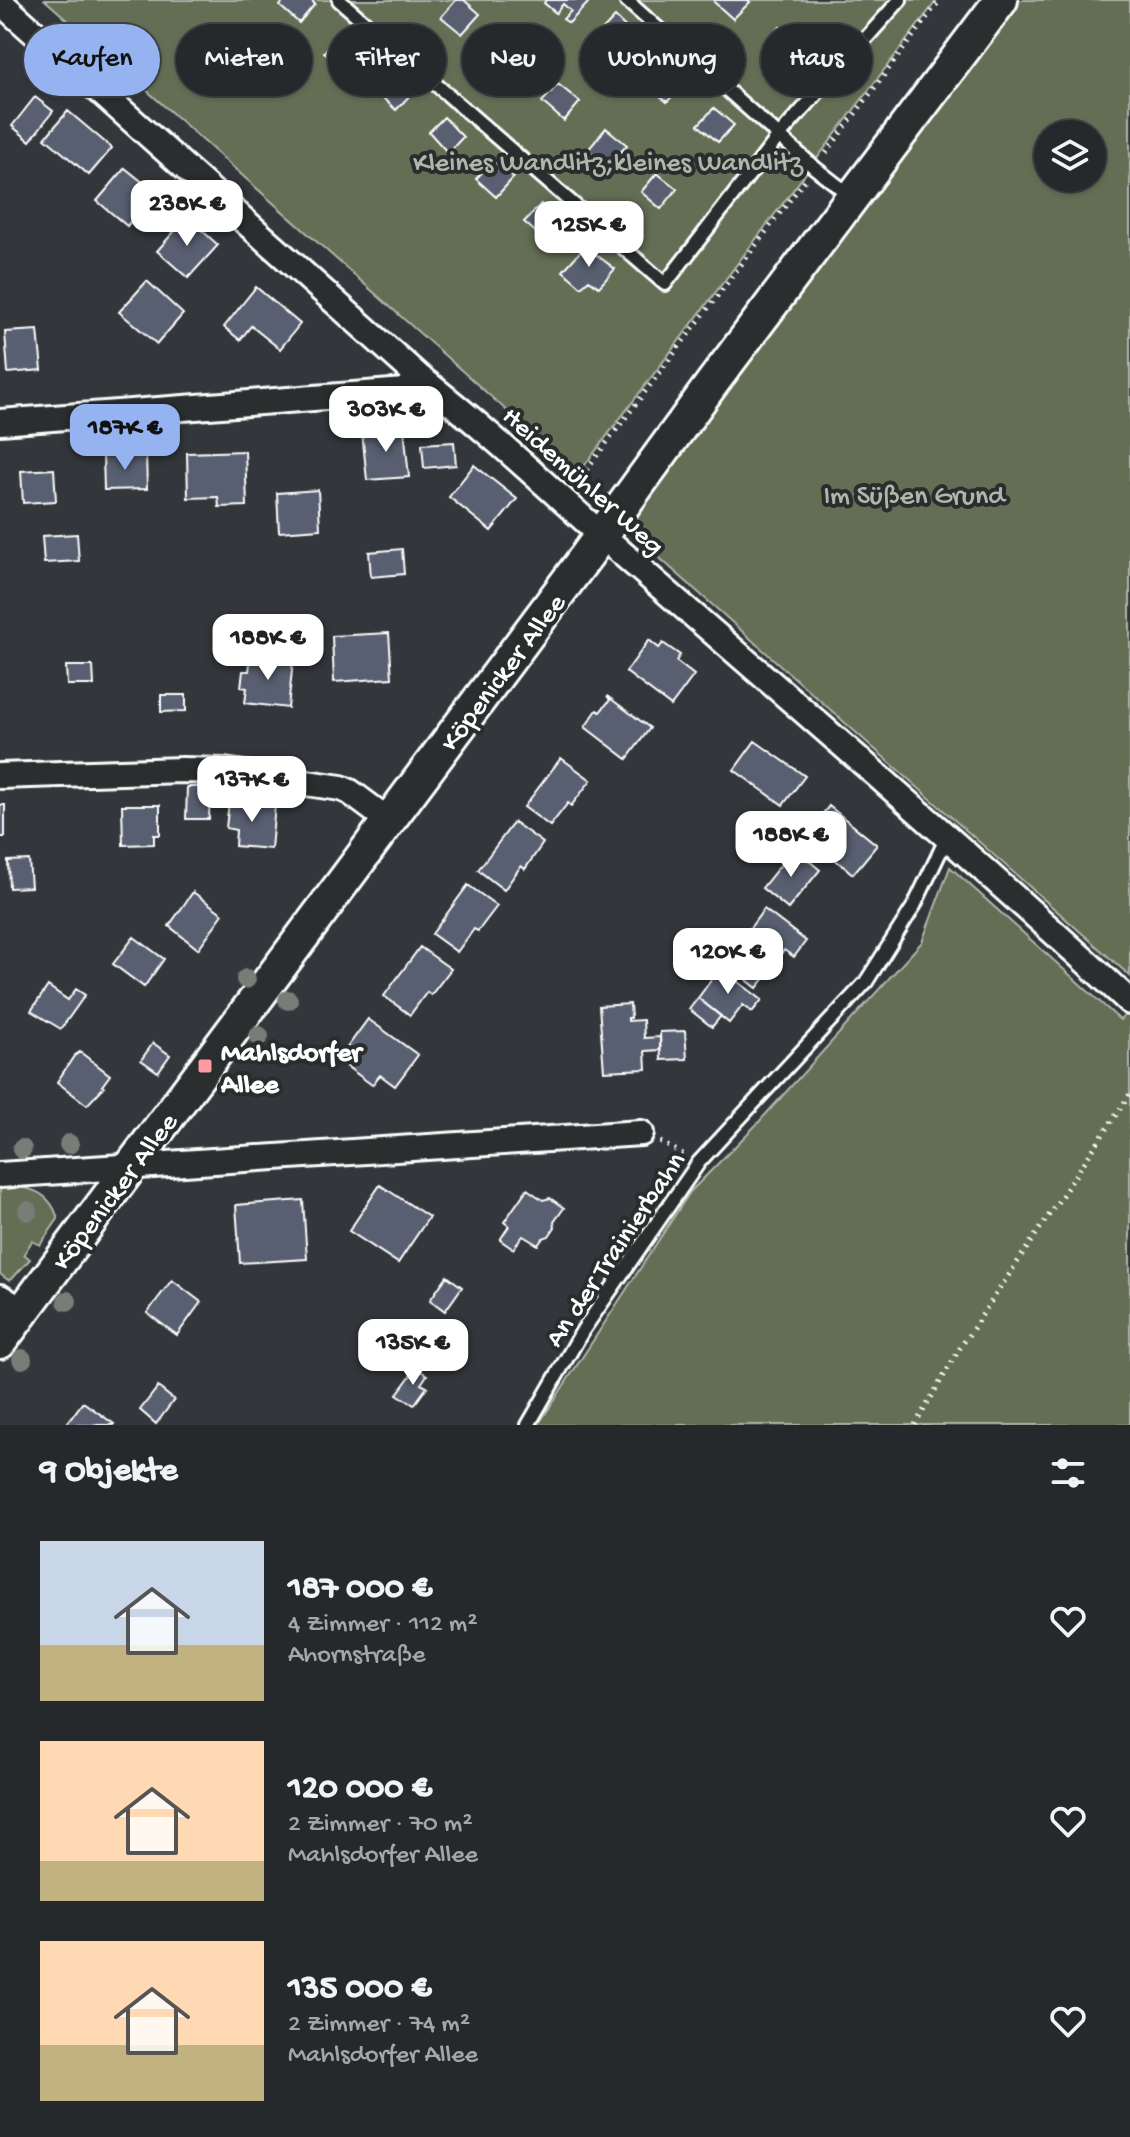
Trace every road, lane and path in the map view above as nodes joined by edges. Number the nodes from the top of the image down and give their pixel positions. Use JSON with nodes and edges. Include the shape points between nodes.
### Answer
{"nodes":[{"id":1,"x":339,"y":0,"type":"edge"},
{"id":2,"x":626,"y":0,"type":"edge"},
{"id":3,"x":900,"y":0,"type":"edge"},
{"id":4,"x":940,"y":0,"type":"edge"},
{"id":5,"x":1001,"y":0,"type":"edge"},
{"id":6,"x":0,"y":2,"type":"edge"},
{"id":7,"x":779,"y":136,"type":"junction"},
{"id":8,"x":815,"y":168,"type":"junction"},
{"id":9,"x":853,"y":198,"type":"junction"},
{"id":10,"x":419,"y":377,"type":"junction"},
{"id":11,"x":0,"y":422,"type":"edge"},
{"id":12,"x":564,"y":500,"type":"junction"},
{"id":13,"x":602,"y":535,"type":"junction"},
{"id":14,"x":0,"y":776,"type":"edge"},
{"id":15,"x":389,"y":821,"type":"junction"},
{"id":16,"x":948,"y":835,"type":"junction"},
{"id":17,"x":1130,"y":1002,"type":"edge"},
{"id":18,"x":1130,"y":1094,"type":"edge"},
{"id":19,"x":641,"y":1133,"type":"joint"},
{"id":20,"x":699,"y":1162,"type":"junction"},
{"id":21,"x":131,"y":1165,"type":"junction"},
{"id":22,"x":0,"y":1175,"type":"edge"},
{"id":23,"x":11,"y":1304,"type":"edge"},
{"id":24,"x":0,"y":1342,"type":"edge"},
{"id":25,"x":528,"y":1425,"type":"edge"},
{"id":26,"x":915,"y":1425,"type":"edge"}],
"edges":[{"from":1,"to":7,"type":"lane","via":[[665,284]]},
{"from":2,"to":7,"type":"lane"},
{"from":3,"to":7,"type":"lane"},
{"from":4,"to":8,"type":"path"},
{"from":5,"to":9,"type":"street","name":"Köpenicker Allee"},
{"from":6,"to":10,"type":"street","name":"Heidemühler Weg"},
{"from":7,"to":8,"type":"lane"},
{"from":8,"to":9,"type":"lane"},
{"from":8,"to":12,"type":"path"},
{"from":9,"to":13,"type":"street","name":"Köpenicker Allee"},
{"from":10,"to":11,"type":"street","via":[[405,391]]},
{"from":10,"to":12,"type":"street","name":"Heidemühler Weg"},
{"from":12,"to":13,"type":"street","name":"Heidemühler Weg"},
{"from":13,"to":15,"type":"street","name":"Köpenicker Allee"},
{"from":13,"to":16,"type":"street","name":"Heidemühler Weg"},
{"from":14,"to":15,"type":"street","via":[[224,771],[341,788]]},
{"from":15,"to":21,"type":"street","name":"Köpenicker Allee"},
{"from":16,"to":17,"type":"street","name":"Heidemühler Weg"},
{"from":16,"to":20,"type":"lane","name":"An der Trainierbahn","via":[[914,906],[866,982]]},
{"from":18,"to":26,"type":"path","via":[[960,1348]]},
{"from":19,"to":20,"type":"path"},
{"from":19,"to":21,"type":"street"},
{"from":20,"to":25,"type":"lane","name":"An der Trainierbahn","via":[[583,1330]]},
{"from":21,"to":22,"type":"street"},
{"from":21,"to":23,"type":"street","name":"Köpenicker Allee"},
{"from":23,"to":24,"type":"street","name":"Köpenicker Allee"}]}
